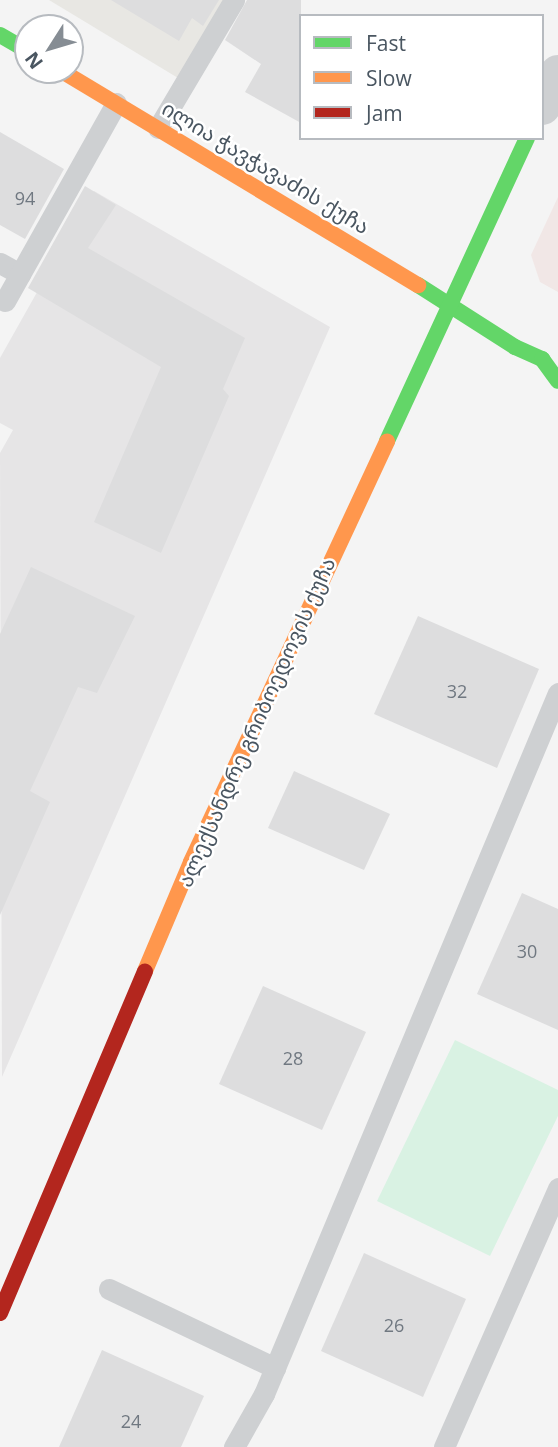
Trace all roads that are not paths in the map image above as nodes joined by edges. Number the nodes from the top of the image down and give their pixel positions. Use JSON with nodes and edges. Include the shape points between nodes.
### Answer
{"nodes":[{"id":1,"x":234,"y":0,"type":"edge"},
{"id":2,"x":558,"y":74,"type":"edge"},
{"id":3,"x":84,"y":84,"type":"edge"},
{"id":4,"x":544,"y":102,"type":"edge"},
{"id":5,"x":116,"y":103,"type":"junction"},
{"id":6,"x":158,"y":128,"type":"junction"},
{"id":7,"x":526,"y":140,"type":"edge"},
{"id":8,"x":0,"y":263,"type":"edge"},
{"id":9,"x":20,"y":274,"type":"junction"},
{"id":10,"x":5,"y":301,"type":"dead end"},
{"id":11,"x":449,"y":303,"type":"junction"},
{"id":12,"x":550,"y":359,"type":"edge"},
{"id":13,"x":558,"y":381,"type":"edge"},
{"id":14,"x":558,"y":693,"type":"edge"},
{"id":15,"x":552,"y":725,"type":"edge"},
{"id":16,"x":558,"y":1188,"type":"edge"},
{"id":17,"x":549,"y":1233,"type":"edge"},
{"id":18,"x":108,"y":1289,"type":"dead end"},
{"id":19,"x":0,"y":1312,"type":"edge"},
{"id":20,"x":275,"y":1368,"type":"junction"},
{"id":21,"x":234,"y":1447,"type":"edge"},
{"id":22,"x":444,"y":1447,"type":"edge"}],
"edges":[{"from":1,"to":6,"type":"lane"},
{"from":2,"to":4,"type":"street"},
{"from":3,"to":5,"type":"street","name":"ილია ჭავჭავაძის ქუჩა"},
{"from":5,"to":6,"type":"street","name":"ილია ჭავჭავაძის ქუჩა"},
{"from":5,"to":9,"type":"lane"},
{"from":6,"to":11,"type":"street","name":"ილია ჭავჭავაძის ქუჩა"},
{"from":7,"to":11,"type":"street","name":"ალექსანდრე გრიბოედოვის ქუჩა"},
{"from":8,"to":9,"type":"lane"},
{"from":9,"to":10,"type":"lane"},
{"from":11,"to":12,"type":"street","name":"ილია ჭავჭავაძის ქუჩა","via":[[515,347]]},
{"from":11,"to":19,"type":"street","name":"ალექსანდრე გრიბოედოვის ქუჩა","via":[[191,862]]},
{"from":12,"to":13,"type":"street"},
{"from":14,"to":15,"type":"lane"},
{"from":15,"to":20,"type":"lane"},
{"from":16,"to":17,"type":"lane"},
{"from":17,"to":22,"type":"lane"},
{"from":18,"to":20,"type":"lane"},
{"from":20,"to":21,"type":"lane"}]}
